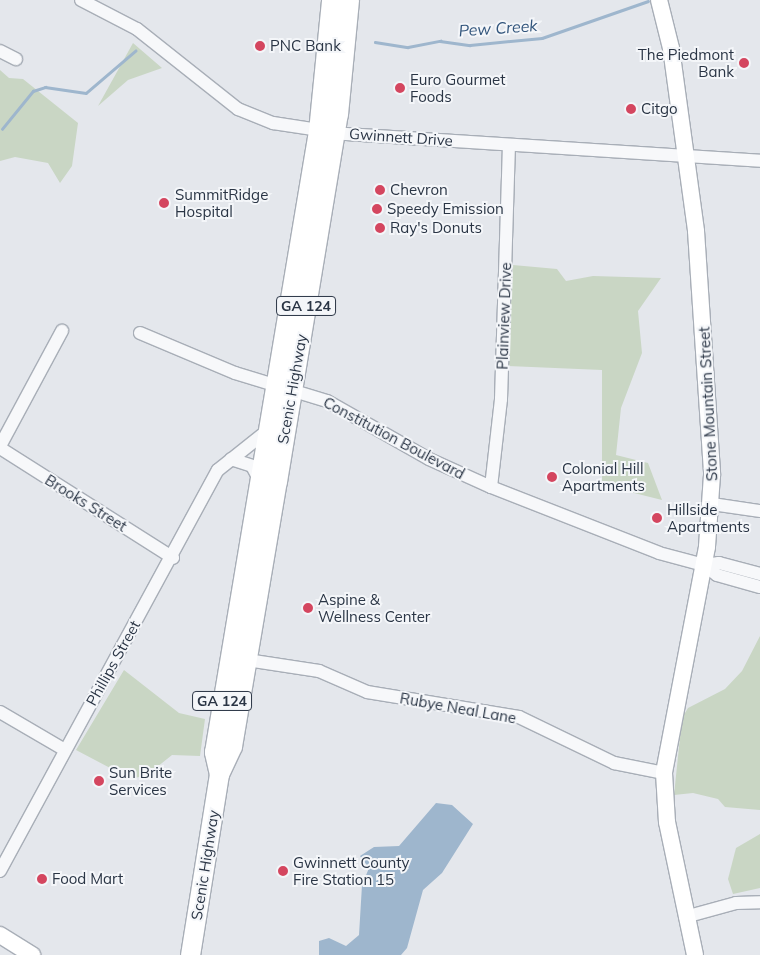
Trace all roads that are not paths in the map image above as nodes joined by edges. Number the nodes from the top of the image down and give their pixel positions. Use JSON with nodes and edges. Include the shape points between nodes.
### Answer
{"nodes":[{"id":1,"x":81,"y":0,"type":"edge"},
{"id":2,"x":331,"y":0,"type":"edge"},
{"id":3,"x":349,"y":0,"type":"edge"},
{"id":4,"x":659,"y":0,"type":"edge"},
{"id":5,"x":0,"y":51,"type":"edge"},
{"id":6,"x":16,"y":59,"type":"dead end"},
{"id":7,"x":326,"y":132,"type":"junction"},
{"id":8,"x":509,"y":145,"type":"junction"},
{"id":9,"x":688,"y":159,"type":"junction"},
{"id":10,"x":760,"y":161,"type":"edge"},
{"id":11,"x":62,"y":331,"type":"dead end"},
{"id":12,"x":140,"y":333,"type":"dead end"},
{"id":13,"x":283,"y":387,"type":"junction"},
{"id":14,"x":267,"y":431,"type":"junction"},
{"id":15,"x":0,"y":447,"type":"edge"},
{"id":16,"x":231,"y":459,"type":"junction"},
{"id":17,"x":259,"y":479,"type":"junction"},
{"id":18,"x":491,"y":487,"type":"junction"},
{"id":19,"x":712,"y":504,"type":"junction"},
{"id":20,"x":760,"y":511,"type":"edge"},
{"id":21,"x":173,"y":558,"type":"junction"},
{"id":22,"x":704,"y":565,"type":"junction"},
{"id":23,"x":760,"y":574,"type":"edge"},
{"id":24,"x":760,"y":587,"type":"edge"},
{"id":25,"x":238,"y":658,"type":"junction"},
{"id":26,"x":0,"y":712,"type":"edge"},
{"id":27,"x":65,"y":750,"type":"junction"},
{"id":28,"x":664,"y":773,"type":"junction"},
{"id":29,"x":0,"y":870,"type":"edge"},
{"id":30,"x":760,"y":902,"type":"edge"},
{"id":31,"x":685,"y":916,"type":"junction"},
{"id":32,"x":0,"y":935,"type":"edge"},
{"id":33,"x":32,"y":955,"type":"edge"},
{"id":34,"x":190,"y":955,"type":"edge"},
{"id":35,"x":695,"y":955,"type":"edge"}],
"edges":[{"from":1,"to":7,"type":"street","name":"Gwinnett Drive","via":[[138,29],[238,109],[274,124]]},
{"from":2,"to":7,"type":"highway","name":"Scenic Highway","number":"GA 124"},
{"from":3,"to":7,"type":"highway","name":"Scenic Highway","number":"GA 124"},
{"from":4,"to":9,"type":"main road","name":"Stone Mountain Street"},
{"from":5,"to":6,"type":"street"},
{"from":7,"to":8,"type":"street","name":"Gwinnett Drive"},
{"from":7,"to":13,"type":"highway","name":"Scenic Highway","number":"GA 124"},
{"from":8,"to":9,"type":"street","name":"Gwinnett Drive"},
{"from":8,"to":18,"type":"street","name":"Plainview Drive","via":[[501,399]]},
{"from":9,"to":10,"type":"street","name":"Gwinnett Drive"},
{"from":9,"to":19,"type":"main road","name":"Stone Mountain Street","via":[[704,323]]},
{"from":11,"to":15,"type":"street"},
{"from":12,"to":13,"type":"street","name":"Constitution Boulevard"},
{"from":13,"to":14,"type":"highway","name":"Scenic Highway","number":"GA 124"},
{"from":13,"to":18,"type":"street","name":"Constitution Boulevard","via":[[348,411],[429,459]]},
{"from":13,"to":25,"type":"highway","name":"Scenic Highway","number":"GA 124"},
{"from":14,"to":16,"type":"street","name":"Phillips Street"},
{"from":14,"to":17,"type":"highway","name":"Scenic Highway","number":"GA 124"},
{"from":15,"to":21,"type":"street","name":"Brooks Street"},
{"from":16,"to":17,"type":"street","via":[[252,466]]},
{"from":16,"to":21,"type":"street","name":"Phillips Street","via":[[218,470]]},
{"from":17,"to":25,"type":"highway","name":"Scenic Highway","number":"GA 124"},
{"from":18,"to":22,"type":"street","name":"Constitution Boulevard","via":[[651,550]]},
{"from":19,"to":20,"type":"street"},
{"from":19,"to":22,"type":"main road","name":"Stone Mountain Street"},
{"from":21,"to":27,"type":"street","name":"Phillips Street"},
{"from":22,"to":23,"type":"street","name":"Constitution Boulevard","via":[[719,563]]},
{"from":22,"to":24,"type":"street","name":"Constitution Boulevard","via":[[717,575]]},
{"from":22,"to":28,"type":"main road","name":"Stone Mountain Street"},
{"from":25,"to":28,"type":"street","name":"Rubye Neal Lane","via":[[319,671],[367,692],[519,717],[614,762]]},
{"from":25,"to":34,"type":"highway","name":"Scenic Highway","number":"GA 124","via":[[214,752],[218,774]]},
{"from":26,"to":27,"type":"street"},
{"from":27,"to":29,"type":"street","name":"Phillips Street"},
{"from":28,"to":31,"type":"main road","name":"Stone Mountain Street","via":[[667,822]]},
{"from":30,"to":31,"type":"street","via":[[736,903]]},
{"from":31,"to":35,"type":"main road","name":"Stone Mountain Street"},
{"from":32,"to":33,"type":"main road"}]}
